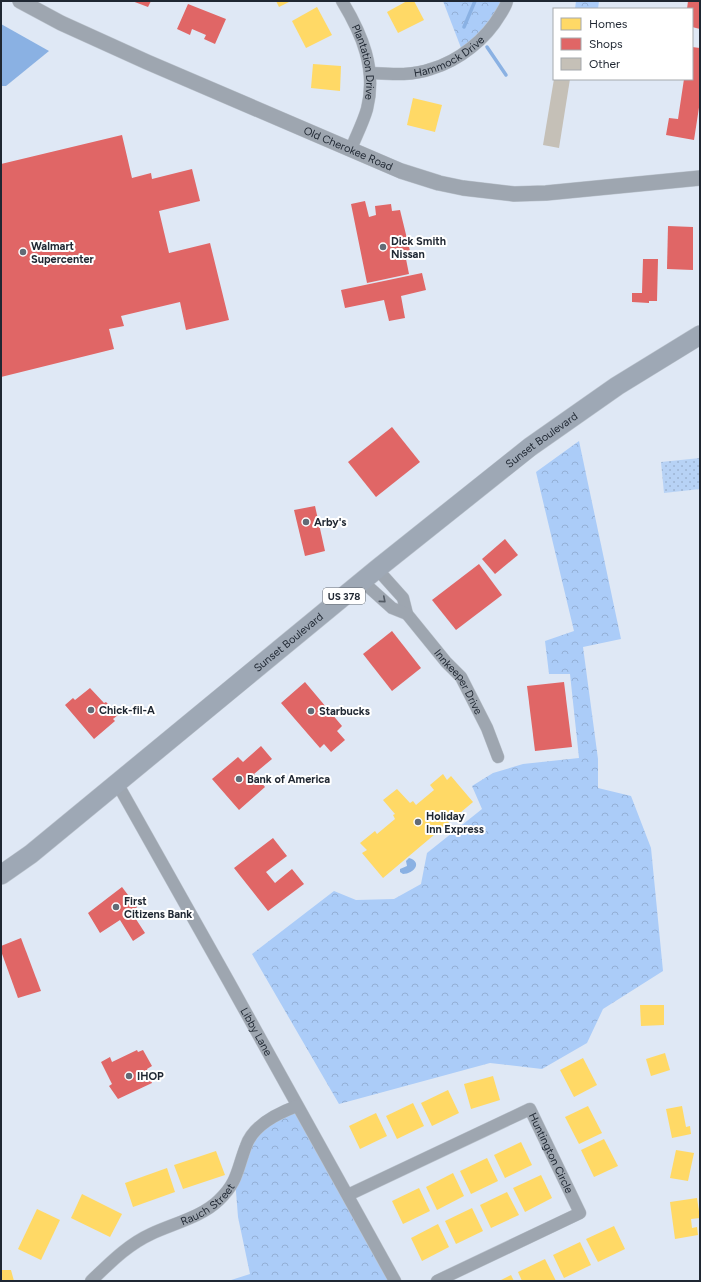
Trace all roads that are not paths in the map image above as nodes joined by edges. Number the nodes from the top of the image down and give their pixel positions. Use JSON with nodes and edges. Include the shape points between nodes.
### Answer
{"nodes":[{"id":1,"x":20,"y":1,"type":"edge"},
{"id":2,"x":342,"y":1,"type":"edge"},
{"id":3,"x":507,"y":1,"type":"edge"},
{"id":4,"x":370,"y":73,"type":"junction"},
{"id":5,"x":351,"y":149,"type":"junction"},
{"id":6,"x":700,"y":178,"type":"edge"},
{"id":7,"x":700,"y":334,"type":"edge"},
{"id":8,"x":377,"y":569,"type":"junction"},
{"id":9,"x":362,"y":581,"type":"junction"},
{"id":10,"x":407,"y":614,"type":"junction"},
{"id":11,"x":498,"y":757,"type":"dead end"},
{"id":12,"x":116,"y":783,"type":"junction"},
{"id":13,"x":1,"y":875,"type":"edge"},
{"id":14,"x":297,"y":1106,"type":"junction"},
{"id":15,"x":348,"y":1195,"type":"junction"},
{"id":16,"x":91,"y":1281,"type":"edge"},
{"id":17,"x":395,"y":1281,"type":"edge"},
{"id":18,"x":437,"y":1281,"type":"edge"}],
"edges":[{"from":1,"to":5,"type":"street","name":"Old Cherokee Road","via":[[61,23],[147,62]]},
{"from":2,"to":4,"type":"street","name":"Plantation Drive","via":[[362,38]]},
{"from":3,"to":4,"type":"street","name":"Hammock Drive","via":[[494,25],[476,44],[456,58],[431,70],[405,74]]},
{"from":4,"to":5,"type":"street","name":"Plantation Drive","via":[[367,108]]},
{"from":5,"to":6,"type":"street","name":"Old Cherokee Road","via":[[401,171],[439,183],[514,194]]},
{"from":7,"to":8,"type":"main road","name":"Sunset Boulevard","number":"US 378","via":[[617,386],[530,447]]},
{"from":8,"to":9,"type":"main road","name":"Sunset Boulevard","number":"US 378"},
{"from":8,"to":10,"type":"street","name":"Innkeeper Drive","via":[[403,598]]},
{"from":9,"to":10,"type":"street","name":"Innkeeper Drive","one_way":true,"via":[[392,608]]},
{"from":9,"to":12,"type":"main road","name":"Sunset Boulevard","number":"US 378"},
{"from":10,"to":11,"type":"street","name":"Innkeeper Drive","via":[[461,677],[487,728]]},
{"from":12,"to":13,"type":"main road","name":"Sunset Boulevard","number":"US 378"},
{"from":12,"to":14,"type":"street","name":"Libby Lane"},
{"from":14,"to":15,"type":"street","name":"Libby Lane"},
{"from":14,"to":16,"type":"street","name":"Rauch Street","via":[[276,1115],[254,1133],[246,1145],[235,1179],[218,1202],[131,1245]]},
{"from":15,"to":17,"type":"street","name":"Libby Lane"},
{"from":15,"to":18,"type":"street","name":"Huntington Circle","via":[[530,1109],[580,1213]]}]}
